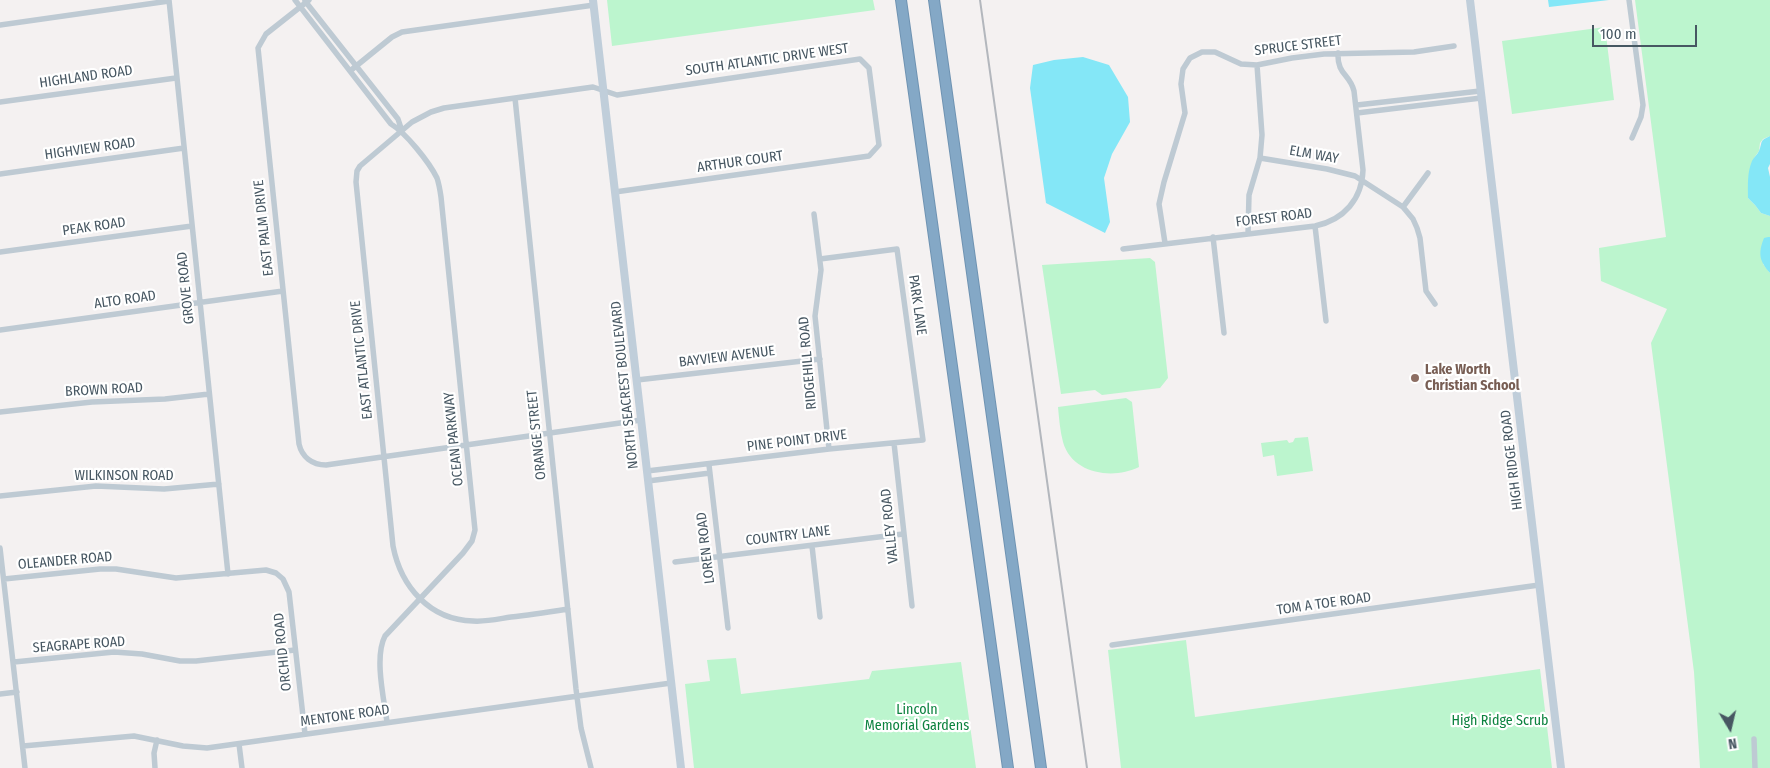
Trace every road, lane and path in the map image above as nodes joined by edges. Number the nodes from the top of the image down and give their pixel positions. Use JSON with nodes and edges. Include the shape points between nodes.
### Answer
{"nodes":[{"id":1,"x":169,"y":0,"type":"edge"},
{"id":2,"x":295,"y":0,"type":"edge"},
{"id":3,"x":901,"y":0,"type":"edge"},
{"id":4,"x":934,"y":0,"type":"edge"},
{"id":5,"x":1470,"y":0,"type":"edge"},
{"id":6,"x":1629,"y":0,"type":"edge"},
{"id":7,"x":307,"y":1,"type":"edge"},
{"id":8,"x":594,"y":2,"type":"edge"},
{"id":9,"x":300,"y":7,"type":"junction"},
{"id":10,"x":0,"y":25,"type":"edge"},
{"id":11,"x":1454,"y":46,"type":"dead end"},
{"id":12,"x":1338,"y":52,"type":"junction"},
{"id":13,"x":1257,"y":65,"type":"junction"},
{"id":14,"x":356,"y":66,"type":"junction"},
{"id":15,"x":350,"y":71,"type":"junction"},
{"id":16,"x":176,"y":78,"type":"junction"},
{"id":17,"x":603,"y":91,"type":"junction"},
{"id":18,"x":1481,"y":95,"type":"junction"},
{"id":19,"x":515,"y":98,"type":"junction"},
{"id":20,"x":1413,"y":98,"type":"junction"},
{"id":21,"x":0,"y":102,"type":"edge"},
{"id":22,"x":1357,"y":105,"type":"junction"},
{"id":23,"x":1413,"y":106,"type":"junction"},
{"id":24,"x":1357,"y":113,"type":"junction"},
{"id":25,"x":402,"y":131,"type":"junction"},
{"id":26,"x":1632,"y":138,"type":"dead end"},
{"id":27,"x":184,"y":148,"type":"junction"},
{"id":28,"x":869,"y":156,"type":"joint"},
{"id":29,"x":1260,"y":158,"type":"junction"},
{"id":30,"x":0,"y":174,"type":"edge"},
{"id":31,"x":1428,"y":174,"type":"dead end"},
{"id":32,"x":1362,"y":182,"type":"junction"},
{"id":33,"x":615,"y":192,"type":"junction"},
{"id":34,"x":1403,"y":207,"type":"junction"},
{"id":35,"x":814,"y":214,"type":"dead end"},
{"id":36,"x":192,"y":226,"type":"junction"},
{"id":37,"x":1315,"y":226,"type":"junction"},
{"id":38,"x":1248,"y":234,"type":"junction"},
{"id":39,"x":1213,"y":238,"type":"junction"},
{"id":40,"x":1165,"y":243,"type":"junction"},
{"id":41,"x":1123,"y":249,"type":"dead end"},
{"id":42,"x":0,"y":252,"type":"edge"},
{"id":43,"x":820,"y":259,"type":"junction"},
{"id":44,"x":283,"y":291,"type":"junction"},
{"id":45,"x":200,"y":302,"type":"junction"},
{"id":46,"x":1435,"y":304,"type":"dead end"},
{"id":47,"x":1326,"y":321,"type":"dead end"},
{"id":48,"x":0,"y":330,"type":"edge"},
{"id":49,"x":1224,"y":333,"type":"dead end"},
{"id":50,"x":820,"y":359,"type":"junction"},
{"id":51,"x":636,"y":380,"type":"junction"},
{"id":52,"x":210,"y":394,"type":"junction"},
{"id":53,"x":0,"y":412,"type":"edge"},
{"id":54,"x":641,"y":420,"type":"junction"},
{"id":55,"x":550,"y":434,"type":"junction"},
{"id":56,"x":923,"y":440,"type":"joint"},
{"id":57,"x":894,"y":443,"type":"junction"},
{"id":58,"x":467,"y":445,"type":"junction"},
{"id":59,"x":829,"y":449,"type":"junction"},
{"id":60,"x":384,"y":456,"type":"junction"},
{"id":61,"x":709,"y":465,"type":"junction"},
{"id":62,"x":674,"y":469,"type":"junction"},
{"id":63,"x":647,"y":472,"type":"junction"},
{"id":64,"x":710,"y":473,"type":"junction"},
{"id":65,"x":675,"y":477,"type":"junction"},
{"id":66,"x":648,"y":481,"type":"junction"},
{"id":67,"x":219,"y":484,"type":"junction"},
{"id":68,"x":0,"y":496,"type":"edge"},
{"id":69,"x":903,"y":534,"type":"junction"},
{"id":70,"x":812,"y":546,"type":"junction"},
{"id":71,"x":0,"y":548,"type":"edge"},
{"id":72,"x":720,"y":557,"type":"junction"},
{"id":73,"x":675,"y":562,"type":"dead end"},
{"id":74,"x":276,"y":573,"type":"joint"},
{"id":75,"x":228,"y":574,"type":"junction"},
{"id":76,"x":4,"y":579,"type":"junction"},
{"id":77,"x":1539,"y":585,"type":"junction"},
{"id":78,"x":421,"y":600,"type":"junction"},
{"id":79,"x":3,"y":603,"type":"edge"},
{"id":80,"x":912,"y":606,"type":"dead end"},
{"id":81,"x":568,"y":609,"type":"junction"},
{"id":82,"x":820,"y":618,"type":"dead end"},
{"id":83,"x":728,"y":628,"type":"dead end"},
{"id":84,"x":1112,"y":645,"type":"dead end"},
{"id":85,"x":296,"y":650,"type":"junction"},
{"id":86,"x":14,"y":662,"type":"junction"},
{"id":87,"x":671,"y":683,"type":"junction"},
{"id":88,"x":17,"y":692,"type":"junction"},
{"id":89,"x":0,"y":694,"type":"edge"},
{"id":90,"x":577,"y":697,"type":"junction"},
{"id":91,"x":387,"y":722,"type":"junction"},
{"id":92,"x":305,"y":734,"type":"junction"},
{"id":93,"x":1754,"y":739,"type":"dead end"},
{"id":94,"x":157,"y":740,"type":"junction"},
{"id":95,"x":239,"y":744,"type":"junction"},
{"id":96,"x":23,"y":746,"type":"junction"},
{"id":97,"x":25,"y":768,"type":"edge"},
{"id":98,"x":155,"y":768,"type":"edge"},
{"id":99,"x":242,"y":768,"type":"edge"},
{"id":100,"x":591,"y":768,"type":"edge"},
{"id":101,"x":681,"y":768,"type":"edge"},
{"id":102,"x":1008,"y":768,"type":"edge"},
{"id":103,"x":1041,"y":768,"type":"edge"},
{"id":104,"x":1561,"y":768,"type":"edge"},
{"id":105,"x":1755,"y":768,"type":"edge"}],
"edges":[{"from":1,"to":10,"type":"street"},
{"from":1,"to":16,"type":"street","name":"GROVE ROAD"},
{"from":2,"to":9,"type":"street","name":"OCEAN PARKWAY"},
{"from":3,"to":102,"type":"highway"},
{"from":4,"to":103,"type":"highway"},
{"from":5,"to":18,"type":"street","name":"HIGH RIDGE ROAD"},
{"from":6,"to":26,"type":"street","via":[[1643,105]]},
{"from":7,"to":9,"type":"street","name":"EAST PALM DRIVE"},
{"from":7,"to":14,"type":"street","name":"OCEAN PARKWAY"},
{"from":8,"to":14,"type":"street","via":[[402,32]]},
{"from":8,"to":17,"type":"street","name":"NORTH SEACREST BOULEVARD"},
{"from":9,"to":15,"type":"street","name":"OCEAN PARKWAY"},
{"from":9,"to":44,"type":"street","name":"EAST PALM DRIVE","via":[[266,34],[258,48]]},
{"from":11,"to":12,"type":"street","name":"SPRUCE STREET","via":[[1414,52]]},
{"from":12,"to":13,"type":"street","name":"SPRUCE STREET"},
{"from":12,"to":22,"type":"street","name":"FOREST ROAD","via":[[1339,67],[1353,86]]},
{"from":13,"to":29,"type":"street","via":[[1262,135]]},
{"from":13,"to":40,"type":"street","name":"SPRUCE STREET","via":[[1241,64],[1215,52],[1202,52],[1190,58],[1183,70],[1181,84],[1185,113],[1159,204]]},
{"from":14,"to":15,"type":"street"},
{"from":14,"to":25,"type":"street","name":"OCEAN PARKWAY","via":[[398,119]]},
{"from":15,"to":25,"type":"street","name":"OCEAN PARKWAY","via":[[391,124]]},
{"from":16,"to":21,"type":"street","name":"HIGHLAND ROAD"},
{"from":16,"to":27,"type":"street","name":"GROVE ROAD"},
{"from":17,"to":19,"type":"street","name":"EAST ATLANTIC DRIVE","via":[[593,87]]},
{"from":17,"to":28,"type":"street","name":"SOUTH ATLANTIC DRIVE WEST","via":[[617,94],[860,59],[869,68],[879,145]]},
{"from":17,"to":33,"type":"street","name":"NORTH SEACREST BOULEVARD"},
{"from":18,"to":20,"type":"street"},
{"from":18,"to":23,"type":"street"},
{"from":18,"to":77,"type":"street","name":"HIGH RIDGE ROAD"},
{"from":19,"to":25,"type":"street","name":"EAST ATLANTIC DRIVE","via":[[436,110]]},
{"from":19,"to":55,"type":"street","name":"ORANGE STREET"},
{"from":20,"to":22,"type":"street"},
{"from":20,"to":23,"type":"street"},
{"from":22,"to":24,"type":"street","name":"FOREST ROAD"},
{"from":23,"to":24,"type":"street"},
{"from":24,"to":32,"type":"street","name":"FOREST ROAD"},
{"from":25,"to":58,"type":"street","name":"OCEAN PARKWAY","via":[[439,183]]},
{"from":25,"to":60,"type":"street","name":"EAST ATLANTIC DRIVE","via":[[363,162],[356,176]]},
{"from":27,"to":30,"type":"street","name":"HIGHVIEW ROAD"},
{"from":27,"to":36,"type":"street","name":"GROVE ROAD"},
{"from":28,"to":33,"type":"street","name":"ARTHUR COURT"},
{"from":29,"to":32,"type":"street","name":"ELM WAY","via":[[1327,168],[1355,176]]},
{"from":29,"to":38,"type":"street","via":[[1249,195]]},
{"from":31,"to":34,"type":"street"},
{"from":32,"to":34,"type":"street","name":"ELM WAY"},
{"from":32,"to":37,"type":"street","name":"FOREST ROAD","via":[[1347,211],[1332,221]]},
{"from":33,"to":51,"type":"street","name":"NORTH SEACREST BOULEVARD"},
{"from":34,"to":46,"type":"street","via":[[1417,228],[1426,291]]},
{"from":35,"to":43,"type":"street","name":"RIDGEHILL ROAD"},
{"from":36,"to":42,"type":"street","name":"PEAK ROAD"},
{"from":36,"to":45,"type":"street","name":"GROVE ROAD"},
{"from":37,"to":38,"type":"street","name":"FOREST ROAD"},
{"from":37,"to":47,"type":"street"},
{"from":38,"to":39,"type":"street","name":"FOREST ROAD"},
{"from":39,"to":40,"type":"street","name":"FOREST ROAD"},
{"from":39,"to":49,"type":"street"},
{"from":40,"to":41,"type":"street","name":"FOREST ROAD"},
{"from":43,"to":50,"type":"street","name":"RIDGEHILL ROAD","via":[[815,316]]},
{"from":43,"to":56,"type":"street","name":"PARK LANE","via":[[897,249]]},
{"from":44,"to":45,"type":"street","name":"ALTO ROAD"},
{"from":44,"to":60,"type":"street","name":"EAST PALM DRIVE","via":[[299,444],[303,454],[311,462],[326,464]]},
{"from":45,"to":48,"type":"street","name":"ALTO ROAD"},
{"from":45,"to":52,"type":"street","name":"GROVE ROAD"},
{"from":50,"to":51,"type":"street","name":"BAYVIEW AVENUE"},
{"from":50,"to":59,"type":"street","name":"RIDGEHILL ROAD"},
{"from":51,"to":54,"type":"street","name":"NORTH SEACREST BOULEVARD"},
{"from":52,"to":53,"type":"street","name":"BROWN ROAD"},
{"from":52,"to":67,"type":"street","name":"GROVE ROAD"},
{"from":54,"to":55,"type":"street"},
{"from":54,"to":63,"type":"street","name":"NORTH SEACREST BOULEVARD"},
{"from":55,"to":58,"type":"street"},
{"from":55,"to":81,"type":"street","name":"ORANGE STREET"},
{"from":56,"to":57,"type":"street","name":"PINE POINT DRIVE"},
{"from":57,"to":59,"type":"street","name":"PINE POINT DRIVE"},
{"from":57,"to":69,"type":"street","name":"VALLEY ROAD"},
{"from":58,"to":60,"type":"street"},
{"from":58,"to":78,"type":"street","name":"OCEAN PARKWAY","via":[[474,537],[463,554]]},
{"from":59,"to":61,"type":"street","name":"PINE POINT DRIVE"},
{"from":60,"to":78,"type":"street","name":"EAST ATLANTIC DRIVE","via":[[396,558],[404,580]]},
{"from":61,"to":62,"type":"street","name":"PINE POINT DRIVE"},
{"from":61,"to":64,"type":"street","name":"LOREN ROAD"},
{"from":62,"to":63,"type":"street","name":"PINE POINT DRIVE"},
{"from":62,"to":65,"type":"street"},
{"from":63,"to":66,"type":"street","name":"NORTH SEACREST BOULEVARD"},
{"from":64,"to":65,"type":"street"},
{"from":64,"to":72,"type":"street","name":"LOREN ROAD"},
{"from":65,"to":66,"type":"street"},
{"from":66,"to":87,"type":"street","name":"NORTH SEACREST BOULEVARD"},
{"from":67,"to":68,"type":"street","name":"WILKINSON ROAD","via":[[164,489],[96,486]]},
{"from":67,"to":75,"type":"street","name":"GROVE ROAD"},
{"from":69,"to":70,"type":"street","name":"COUNTRY LANE"},
{"from":69,"to":80,"type":"street","name":"VALLEY ROAD"},
{"from":70,"to":72,"type":"street","name":"COUNTRY LANE"},
{"from":70,"to":82,"type":"street"},
{"from":71,"to":76,"type":"street"},
{"from":72,"to":73,"type":"street","name":"COUNTRY LANE"},
{"from":72,"to":83,"type":"street","name":"LOREN ROAD"},
{"from":74,"to":75,"type":"street","name":"OLEANDER ROAD","via":[[261,570]]},
{"from":74,"to":85,"type":"street","name":"ORCHID ROAD","via":[[288,587]]},
{"from":75,"to":76,"type":"street","name":"OLEANDER ROAD","via":[[176,578],[100,569]]},
{"from":76,"to":79,"type":"street"},
{"from":77,"to":84,"type":"street","name":"TOM A TOE ROAD"},
{"from":77,"to":104,"type":"street","name":"HIGH RIDGE ROAD"},
{"from":78,"to":81,"type":"street","name":"EAST ATLANTIC DRIVE","via":[[444,615],[472,621]]},
{"from":78,"to":91,"type":"street","name":"OCEAN PARKWAY","via":[[385,636],[380,650]]},
{"from":79,"to":86,"type":"street"},
{"from":81,"to":90,"type":"street","name":"ORANGE STREET"},
{"from":85,"to":86,"type":"street","name":"SEAGRAPE ROAD","via":[[196,661],[114,652]]},
{"from":85,"to":92,"type":"street","name":"ORCHID ROAD"},
{"from":86,"to":88,"type":"street"},
{"from":87,"to":90,"type":"street","name":"MENTONE ROAD"},
{"from":87,"to":101,"type":"street","name":"NORTH SEACREST BOULEVARD"},
{"from":88,"to":89,"type":"street"},
{"from":88,"to":96,"type":"street"},
{"from":90,"to":91,"type":"street","name":"MENTONE ROAD"},
{"from":90,"to":100,"type":"street","name":"ORANGE STREET"},
{"from":91,"to":92,"type":"street","name":"MENTONE ROAD"},
{"from":92,"to":95,"type":"street","name":"MENTONE ROAD"},
{"from":93,"to":105,"type":"street"},
{"from":94,"to":95,"type":"street","name":"MENTONE ROAD","via":[[195,748]]},
{"from":94,"to":96,"type":"street","name":"MENTONE ROAD","via":[[125,736]]},
{"from":94,"to":98,"type":"street"},
{"from":95,"to":99,"type":"street"},
{"from":96,"to":97,"type":"street"}]}
